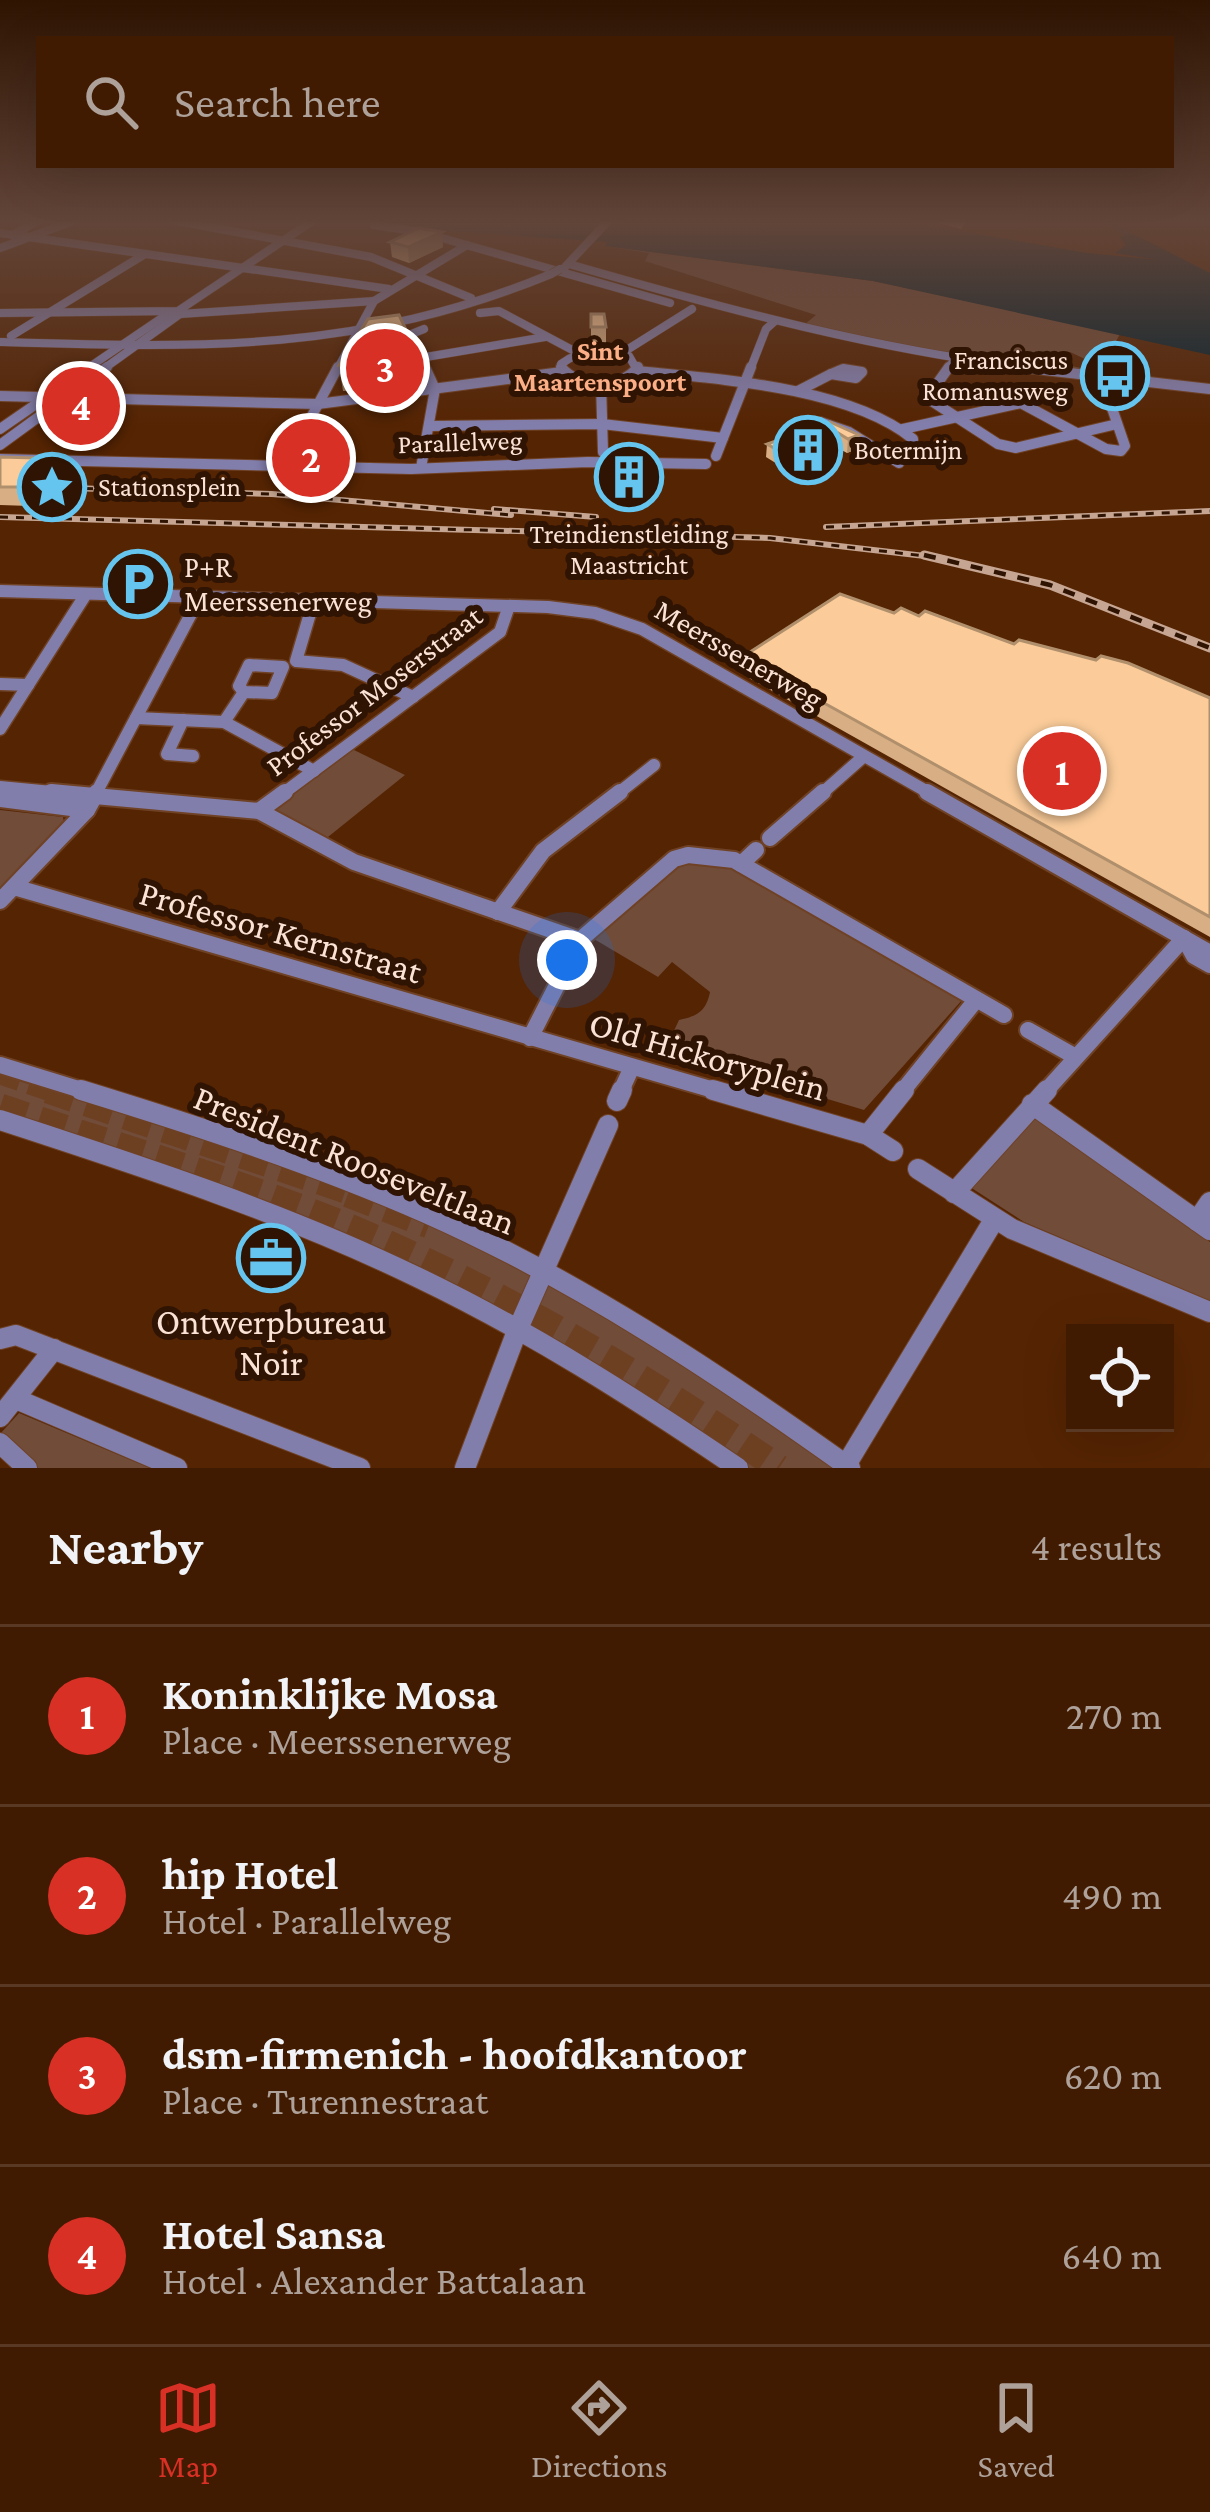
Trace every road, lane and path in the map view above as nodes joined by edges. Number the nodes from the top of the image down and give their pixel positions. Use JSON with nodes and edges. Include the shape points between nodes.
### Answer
{"nodes":[{"id":1,"x":88,"y":289,"type":"edge"},
{"id":2,"x":211,"y":289,"type":"edge"},
{"id":3,"x":386,"y":289,"type":"edge"},
{"id":4,"x":389,"y":289,"type":"joint"},
{"id":5,"x":449,"y":289,"type":"edge"},
{"id":6,"x":507,"y":289,"type":"edge"},
{"id":7,"x":513,"y":289,"type":"edge"},
{"id":8,"x":623,"y":289,"type":"edge"},
{"id":9,"x":640,"y":289,"type":"edge"},
{"id":10,"x":471,"y":298,"type":"junction"},
{"id":11,"x":374,"y":301,"type":"junction"},
{"id":12,"x":692,"y":308,"type":"junction"},
{"id":13,"x":49,"y":312,"type":"junction"},
{"id":14,"x":0,"y":313,"type":"edge"},
{"id":15,"x":176,"y":313,"type":"junction"},
{"id":16,"x":473,"y":316,"type":"dead end"},
{"id":17,"x":771,"y":324,"type":"junction"},
{"id":18,"x":432,"y":327,"type":"dead end"},
{"id":19,"x":356,"y":332,"type":"junction"},
{"id":20,"x":545,"y":337,"type":"junction"},
{"id":21,"x":333,"y":338,"type":"junction"},
{"id":22,"x":3,"y":341,"type":"edge"},
{"id":23,"x":302,"y":342,"type":"junction"},
{"id":24,"x":130,"y":345,"type":"junction"},
{"id":25,"x":161,"y":346,"type":"junction"},
{"id":26,"x":578,"y":353,"type":"junction"},
{"id":27,"x":622,"y":353,"type":"junction"},
{"id":28,"x":420,"y":358,"type":"junction"},
{"id":29,"x":955,"y":359,"type":"junction"},
{"id":30,"x":638,"y":371,"type":"junction"},
{"id":31,"x":562,"y":372,"type":"junction"},
{"id":32,"x":831,"y":374,"type":"dead end"},
{"id":33,"x":1102,"y":379,"type":"junction"},
{"id":34,"x":601,"y":383,"type":"junction"},
{"id":35,"x":745,"y":383,"type":"junction"},
{"id":36,"x":435,"y":389,"type":"junction"},
{"id":37,"x":1210,"y":389,"type":"edge"},
{"id":38,"x":798,"y":391,"type":"junction"},
{"id":39,"x":0,"y":396,"type":"edge"},
{"id":40,"x":46,"y":398,"type":"junction"},
{"id":41,"x":66,"y":398,"type":"junction"},
{"id":42,"x":318,"y":404,"type":"junction"},
{"id":43,"x":956,"y":416,"type":"junction"},
{"id":44,"x":820,"y":422,"type":"edge"},
{"id":45,"x":602,"y":424,"type":"junction"},
{"id":46,"x":1118,"y":424,"type":"junction"},
{"id":47,"x":430,"y":426,"type":"junction"},
{"id":48,"x":0,"y":429,"type":"edge"},
{"id":49,"x":903,"y":429,"type":"junction"},
{"id":50,"x":1076,"y":434,"type":"junction"},
{"id":51,"x":723,"y":438,"type":"junction"},
{"id":52,"x":0,"y":445,"type":"edge"},
{"id":53,"x":603,"y":452,"type":"dead end"},
{"id":54,"x":887,"y":456,"type":"junction"},
{"id":55,"x":0,"y":459,"type":"edge"},
{"id":56,"x":899,"y":463,"type":"dead end"},
{"id":57,"x":284,"y":466,"type":"junction"},
{"id":58,"x":421,"y":468,"type":"junction"},
{"id":59,"x":0,"y":591,"type":"edge"},
{"id":60,"x":86,"y":594,"type":"junction"},
{"id":61,"x":200,"y":597,"type":"junction"},
{"id":62,"x":314,"y":600,"type":"junction"},
{"id":63,"x":509,"y":606,"type":"junction"},
{"id":64,"x":0,"y":683,"type":"edge"},
{"id":65,"x":28,"y":685,"type":"junction"},
{"id":66,"x":244,"y":692,"type":"dead end"},
{"id":67,"x":412,"y":697,"type":"junction"},
{"id":68,"x":136,"y":718,"type":"junction"},
{"id":69,"x":183,"y":720,"type":"junction"},
{"id":70,"x":224,"y":722,"type":"junction"},
{"id":71,"x":0,"y":729,"type":"edge"},
{"id":72,"x":193,"y":756,"type":"dead end"},
{"id":73,"x":863,"y":757,"type":"junction"},
{"id":74,"x":654,"y":766,"type":"dead end"},
{"id":75,"x":314,"y":771,"type":"junction"},
{"id":76,"x":0,"y":787,"type":"edge"},
{"id":77,"x":97,"y":794,"type":"junction"},
{"id":78,"x":0,"y":799,"type":"edge"},
{"id":79,"x":87,"y":810,"type":"junction"},
{"id":80,"x":260,"y":811,"type":"junction"},
{"id":81,"x":770,"y":838,"type":"dead end"},
{"id":82,"x":756,"y":850,"type":"dead end"},
{"id":83,"x":741,"y":864,"type":"junction"},
{"id":84,"x":14,"y":887,"type":"junction"},
{"id":85,"x":0,"y":901,"type":"edge"},
{"id":86,"x":498,"y":912,"type":"junction"},
{"id":87,"x":1184,"y":938,"type":"junction"},
{"id":88,"x":580,"y":940,"type":"junction"},
{"id":89,"x":1210,"y":952,"type":"edge"},
{"id":90,"x":1210,"y":965,"type":"edge"},
{"id":91,"x":976,"y":1000,"type":"junction"},
{"id":92,"x":1004,"y":1015,"type":"dead end"},
{"id":93,"x":1028,"y":1030,"type":"dead end"},
{"id":94,"x":530,"y":1038,"type":"junction"},
{"id":95,"x":1074,"y":1056,"type":"junction"},
{"id":96,"x":0,"y":1065,"type":"edge"},
{"id":97,"x":632,"y":1067,"type":"junction"},
{"id":98,"x":617,"y":1100,"type":"dead end"},
{"id":99,"x":1032,"y":1104,"type":"junction"},
{"id":100,"x":0,"y":1120,"type":"edge"},
{"id":101,"x":608,"y":1125,"type":"dead end"},
{"id":102,"x":868,"y":1136,"type":"junction"},
{"id":103,"x":893,"y":1151,"type":"dead end"},
{"id":104,"x":918,"y":1168,"type":"dead end"},
{"id":105,"x":954,"y":1193,"type":"junction"},
{"id":106,"x":1210,"y":1202,"type":"edge"},
{"id":107,"x":994,"y":1220,"type":"junction"},
{"id":108,"x":1203,"y":1225,"type":"edge"},
{"id":109,"x":543,"y":1272,"type":"junction"},
{"id":110,"x":1210,"y":1312,"type":"edge"},
{"id":111,"x":517,"y":1331,"type":"junction"},
{"id":112,"x":0,"y":1339,"type":"edge"},
{"id":113,"x":54,"y":1349,"type":"junction"},
{"id":114,"x":8,"y":1408,"type":"edge"},
{"id":115,"x":0,"y":1443,"type":"edge"},
{"id":116,"x":848,"y":1466,"type":"edge"},
{"id":117,"x":27,"y":1468,"type":"edge"},
{"id":118,"x":177,"y":1468,"type":"edge"},
{"id":119,"x":360,"y":1468,"type":"edge"},
{"id":120,"x":465,"y":1468,"type":"edge"},
{"id":121,"x":738,"y":1468,"type":"edge"}],
"edges":[{"from":1,"to":13,"type":"street"},
{"from":2,"to":15,"type":"street"},
{"from":3,"to":4,"type":"street"},
{"from":4,"to":11,"type":"street"},
{"from":5,"to":10,"type":"street"},
{"from":6,"to":10,"type":"street"},
{"from":7,"to":19,"type":"street","via":[[470,308]]},
{"from":8,"to":12,"type":"street"},
{"from":9,"to":17,"type":"street"},
{"from":10,"to":19,"type":"street"},
{"from":11,"to":15,"type":"street"},
{"from":11,"to":19,"type":"street"},
{"from":12,"to":17,"type":"street"},
{"from":12,"to":27,"type":"street"},
{"from":13,"to":14,"type":"street"},
{"from":13,"to":15,"type":"street"},
{"from":13,"to":22,"type":"street"},
{"from":15,"to":24,"type":"street"},
{"from":15,"to":24,"type":"street"},
{"from":16,"to":20,"type":"street","via":[[495,310]]},
{"from":17,"to":29,"type":"street"},
{"from":17,"to":35,"type":"street"},
{"from":18,"to":28,"type":"street","via":[[411,333]]},
{"from":19,"to":21,"type":"street"},
{"from":19,"to":42,"type":"street"},
{"from":20,"to":26,"type":"street"},
{"from":20,"to":28,"type":"street"},
{"from":21,"to":23,"type":"street"},
{"from":21,"to":25,"type":"street"},
{"from":22,"to":24,"type":"street"},
{"from":22,"to":24,"type":"street"},
{"from":23,"to":25,"type":"street"},
{"from":23,"to":25,"type":"street","via":[[252,351]]},
{"from":24,"to":25,"type":"street"},
{"from":24,"to":40,"type":"street"},
{"from":24,"to":41,"type":"street"},
{"from":26,"to":27,"type":"street"},
{"from":26,"to":31,"type":"street"},
{"from":27,"to":30,"type":"street"},
{"from":28,"to":36,"type":"street"},
{"from":29,"to":33,"type":"street"},
{"from":29,"to":43,"type":"street","via":[[926,395]]},
{"from":30,"to":34,"type":"street"},
{"from":30,"to":35,"type":"street"},
{"from":31,"to":34,"type":"street"},
{"from":31,"to":36,"type":"street"},
{"from":32,"to":38,"type":"street"},
{"from":33,"to":37,"type":"street"},
{"from":33,"to":46,"type":"street"},
{"from":34,"to":45,"type":"street"},
{"from":35,"to":38,"type":"street"},
{"from":35,"to":51,"type":"street"},
{"from":36,"to":42,"type":"street"},
{"from":36,"to":47,"type":"street"},
{"from":38,"to":49,"type":"street"},
{"from":39,"to":40,"type":"street"},
{"from":40,"to":41,"type":"street"},
{"from":40,"to":48,"type":"street"},
{"from":41,"to":42,"type":"street"},
{"from":41,"to":52,"type":"street"},
{"from":42,"to":57,"type":"street"},
{"from":43,"to":49,"type":"street"},
{"from":43,"to":50,"type":"street","via":[[1021,403]]},
{"from":43,"to":50,"type":"street","via":[[1011,447]]},
{"from":44,"to":54,"type":"street"},
{"from":45,"to":47,"type":"street"},
{"from":45,"to":51,"type":"street"},
{"from":45,"to":53,"type":"street"},
{"from":46,"to":50,"type":"street"},
{"from":46,"to":50,"type":"street","via":[[1121,451]]},
{"from":47,"to":58,"type":"street"},
{"from":49,"to":54,"type":"street","via":[[915,446]]},
{"from":51,"to":58,"type":"street","name":"Parallelweg","via":[[711,460]]},
{"from":54,"to":56,"type":"street"},
{"from":55,"to":57,"type":"street","name":"Parallelweg"},
{"from":57,"to":58,"type":"street","name":"Parallelweg"},
{"from":59,"to":60,"type":"street","name":"Meerssenerweg"},
{"from":60,"to":61,"type":"street","name":"Meerssenerweg"},
{"from":60,"to":65,"type":"street"},
{"from":61,"to":62,"type":"street","name":"Meerssenerweg"},
{"from":61,"to":68,"type":"street"},
{"from":62,"to":63,"type":"street","name":"Meerssenerweg"},
{"from":62,"to":67,"type":"street","via":[[294,658],[299,664],[343,665]]},
{"from":63,"to":67,"type":"street","name":"Professor Moserstraat","via":[[500,632]]},
{"from":63,"to":73,"type":"street","name":"Meerssenerweg","via":[[631,624]]},
{"from":64,"to":65,"type":"street"},
{"from":65,"to":71,"type":"street"},
{"from":66,"to":70,"type":"street"},
{"from":67,"to":75,"type":"street","name":"Professor Moserstraat"},
{"from":68,"to":69,"type":"street"},
{"from":68,"to":77,"type":"street"},
{"from":69,"to":70,"type":"street"},
{"from":69,"to":72,"type":"street","via":[[167,754]]},
{"from":70,"to":75,"type":"street"},
{"from":73,"to":81,"type":"street"},
{"from":73,"to":87,"type":"street","name":"Meerssenerweg"},
{"from":74,"to":86,"type":"street","via":[[543,851]]},
{"from":75,"to":80,"type":"street","name":"Professor Moserstraat"},
{"from":76,"to":77,"type":"street"},
{"from":77,"to":79,"type":"street"},
{"from":77,"to":80,"type":"street"},
{"from":78,"to":79,"type":"street"},
{"from":79,"to":84,"type":"street"},
{"from":80,"to":86,"type":"street","via":[[354,862]]},
{"from":82,"to":83,"type":"street"},
{"from":83,"to":88,"type":"street","name":"Old Hickoryplein","via":[[674,859]]},
{"from":83,"to":91,"type":"street","name":"Old Hickoryplein"},
{"from":84,"to":85,"type":"street"},
{"from":84,"to":94,"type":"street","name":"Professor Kernstraat"},
{"from":86,"to":88,"type":"street"},
{"from":87,"to":89,"type":"street","name":"Meerssenerweg"},
{"from":87,"to":90,"type":"street","name":"Meerssenerweg"},
{"from":87,"to":95,"type":"street"},
{"from":88,"to":94,"type":"street","name":"Old Hickoryplein"},
{"from":91,"to":92,"type":"street","name":"Old Hickoryplein"},
{"from":91,"to":102,"type":"street"},
{"from":93,"to":95,"type":"street"},
{"from":94,"to":97,"type":"street","name":"Old Hickoryplein"},
{"from":95,"to":99,"type":"street"},
{"from":96,"to":109,"type":"street","name":"President Rooseveltlaan","via":[[347,1184]]},
{"from":97,"to":98,"type":"street"},
{"from":97,"to":102,"type":"street","name":"Old Hickoryplein"},
{"from":99,"to":105,"type":"street"},
{"from":99,"to":108,"type":"street"},
{"from":100,"to":111,"type":"street","via":[[298,1224]]},
{"from":101,"to":109,"type":"street"},
{"from":102,"to":103,"type":"street","name":"Old Hickoryplein"},
{"from":104,"to":105,"type":"street"},
{"from":105,"to":107,"type":"street"},
{"from":106,"to":108,"type":"street"},
{"from":107,"to":110,"type":"street"},
{"from":107,"to":116,"type":"street"},
{"from":109,"to":111,"type":"street"},
{"from":109,"to":116,"type":"street","name":"President Rooseveltlaan"},
{"from":111,"to":120,"type":"street"},
{"from":111,"to":121,"type":"street"},
{"from":112,"to":113,"type":"street","via":[[16,1334]]},
{"from":113,"to":114,"type":"street"},
{"from":113,"to":119,"type":"street"},
{"from":114,"to":118,"type":"street"},
{"from":115,"to":117,"type":"street"}]}
